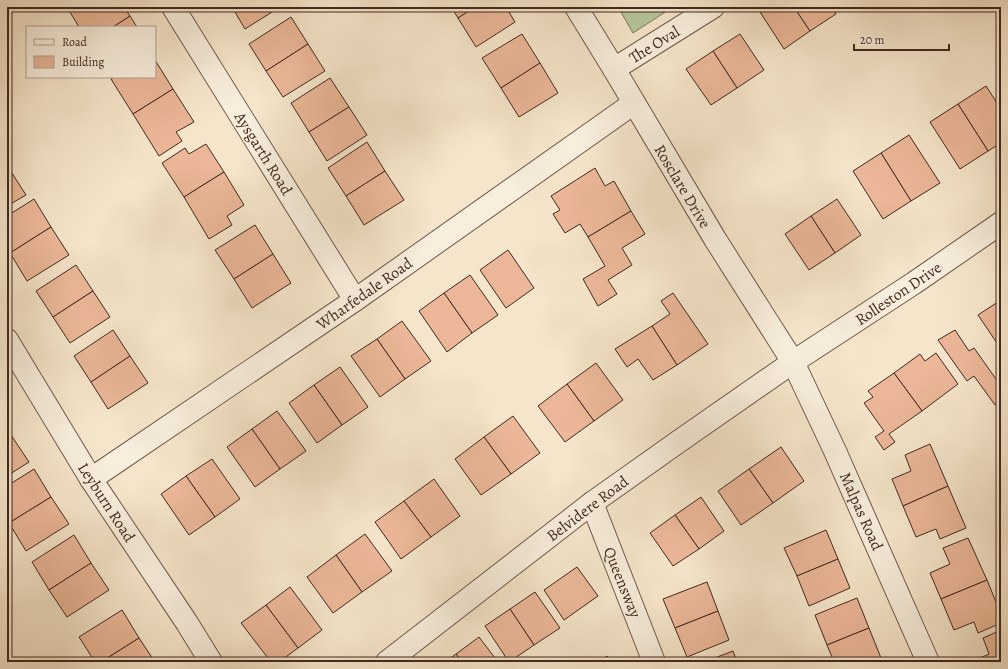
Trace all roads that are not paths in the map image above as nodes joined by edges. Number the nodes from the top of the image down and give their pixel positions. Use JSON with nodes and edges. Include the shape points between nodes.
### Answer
{"nodes":[{"id":1,"x":173,"y":7,"type":"edge"},
{"id":2,"x":576,"y":7,"type":"edge"},
{"id":3,"x":713,"y":7,"type":"edge"},
{"id":4,"x":614,"y":69,"type":"junction"},
{"id":5,"x":634,"y":103,"type":"junction"},
{"id":6,"x":1001,"y":222,"type":"edge"},
{"id":7,"x":355,"y":300,"type":"junction"},
{"id":8,"x":7,"y":340,"type":"edge"},
{"id":9,"x":793,"y":362,"type":"junction"},
{"id":10,"x":91,"y":479,"type":"junction"},
{"id":11,"x":592,"y":503,"type":"junction"},
{"id":12,"x":211,"y":662,"type":"edge"},
{"id":13,"x":387,"y":662,"type":"edge"},
{"id":14,"x":654,"y":662,"type":"edge"},
{"id":15,"x":928,"y":662,"type":"edge"}],
"edges":[{"from":1,"to":7,"type":"street","name":"Aysgarth Road"},
{"from":2,"to":4,"type":"street","name":"Rosclare Drive"},
{"from":3,"to":4,"type":"street","name":"The Oval"},
{"from":4,"to":5,"type":"street","name":"Rosclare Drive"},
{"from":5,"to":7,"type":"street","name":"Wharfedale Road"},
{"from":5,"to":9,"type":"street","name":"Rosclare Drive","via":[[715,239]]},
{"from":6,"to":9,"type":"street","name":"Rolleston Drive","via":[[914,283]]},
{"from":7,"to":10,"type":"street","name":"Wharfedale Road"},
{"from":8,"to":10,"type":"street","name":"Leyburn Road"},
{"from":9,"to":11,"type":"street","name":"Belvidere Road"},
{"from":9,"to":15,"type":"street","name":"Malpas Road","via":[[839,458]]},
{"from":10,"to":12,"type":"street","name":"Leyburn Road"},
{"from":11,"to":13,"type":"street","name":"Belvidere Road"},
{"from":11,"to":14,"type":"street","name":"Queensway"}]}
